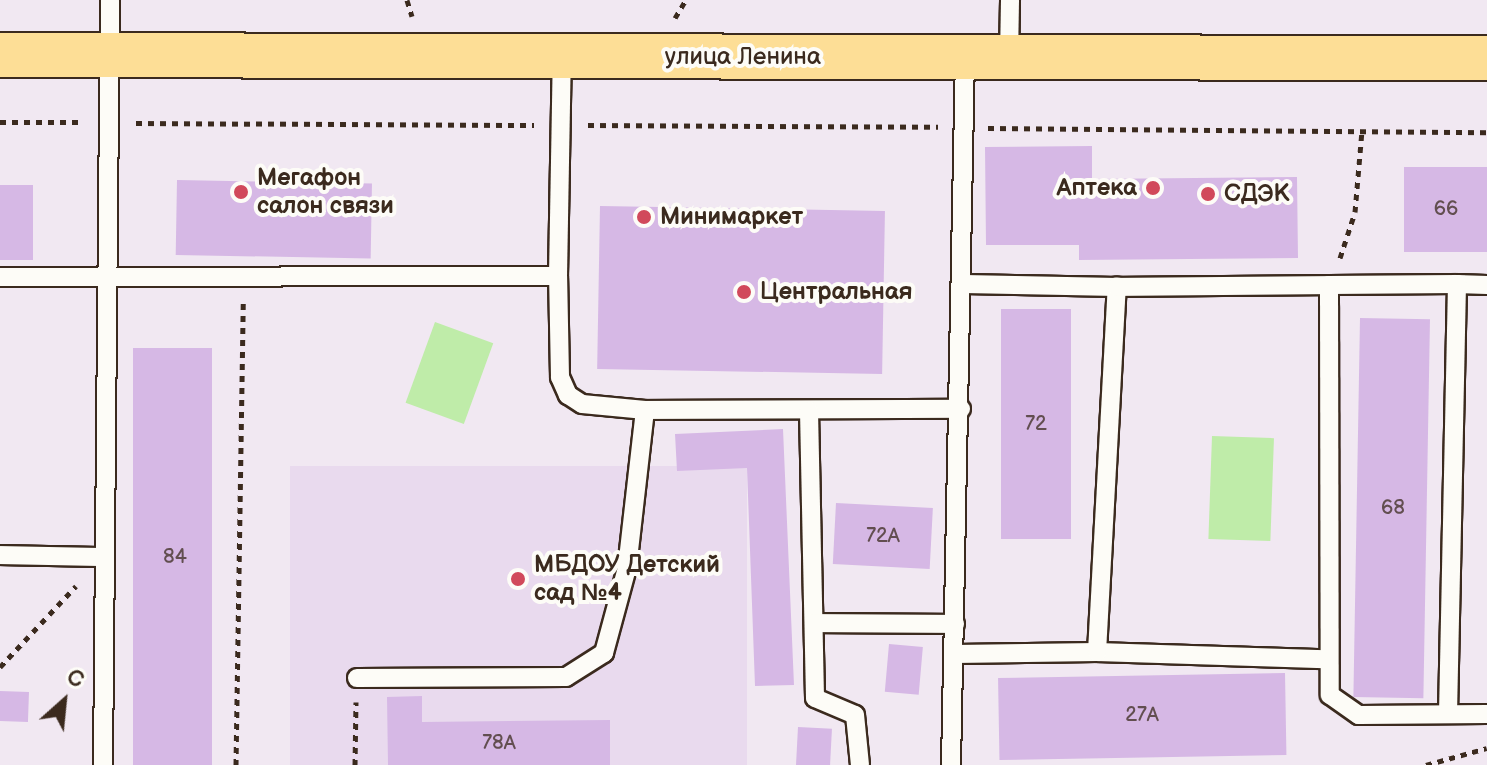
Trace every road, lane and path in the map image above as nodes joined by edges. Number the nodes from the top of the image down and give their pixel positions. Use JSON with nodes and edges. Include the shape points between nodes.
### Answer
{"nodes":[{"id":1,"x":110,"y":0,"type":"edge"},
{"id":2,"x":407,"y":0,"type":"edge"},
{"id":3,"x":686,"y":0,"type":"edge"},
{"id":4,"x":1010,"y":0,"type":"edge"},
{"id":5,"x":412,"y":17,"type":"dead end"},
{"id":6,"x":674,"y":19,"type":"dead end"},
{"id":7,"x":0,"y":55,"type":"edge"},
{"id":8,"x":110,"y":55,"type":"junction"},
{"id":9,"x":562,"y":57,"type":"junction"},
{"id":10,"x":965,"y":58,"type":"junction"},
{"id":11,"x":1009,"y":58,"type":"junction"},
{"id":12,"x":1487,"y":58,"type":"edge"},
{"id":13,"x":0,"y":122,"type":"edge"},
{"id":14,"x":110,"y":123,"type":"junction"},
{"id":15,"x":562,"y":125,"type":"junction"},
{"id":16,"x":967,"y":128,"type":"junction"},
{"id":17,"x":1362,"y":131,"type":"junction"},
{"id":18,"x":1487,"y":132,"type":"edge"},
{"id":19,"x":108,"y":276,"type":"junction"},
{"id":20,"x":243,"y":276,"type":"junction"},
{"id":21,"x":558,"y":276,"type":"junction"},
{"id":22,"x":0,"y":277,"type":"edge"},
{"id":23,"x":964,"y":284,"type":"junction"},
{"id":24,"x":1457,"y":284,"type":"junction"},
{"id":25,"x":1329,"y":285,"type":"junction"},
{"id":26,"x":1487,"y":285,"type":"edge"},
{"id":27,"x":1117,"y":287,"type":"junction"},
{"id":28,"x":961,"y":409,"type":"junction"},
{"id":29,"x":645,"y":410,"type":"junction"},
{"id":30,"x":809,"y":411,"type":"junction"},
{"id":31,"x":0,"y":555,"type":"edge"},
{"id":32,"x":103,"y":557,"type":"junction"},
{"id":33,"x":814,"y":623,"type":"junction"},
{"id":34,"x":955,"y":624,"type":"junction"},
{"id":35,"x":1097,"y":652,"type":"junction"},
{"id":36,"x":955,"y":654,"type":"junction"},
{"id":37,"x":1325,"y":659,"type":"junction"},
{"id":38,"x":0,"y":667,"type":"edge"},
{"id":39,"x":357,"y":678,"type":"joint"},
{"id":40,"x":1448,"y":713,"type":"junction"},
{"id":41,"x":1487,"y":714,"type":"edge"},
{"id":42,"x":1487,"y":748,"type":"edge"},
{"id":43,"x":103,"y":765,"type":"edge"},
{"id":44,"x":236,"y":765,"type":"edge"},
{"id":45,"x":355,"y":765,"type":"edge"},
{"id":46,"x":860,"y":765,"type":"edge"},
{"id":47,"x":951,"y":765,"type":"edge"},
{"id":48,"x":1426,"y":765,"type":"edge"}],
"edges":[{"from":1,"to":8,"type":"lane"},
{"from":2,"to":5,"type":"path"},
{"from":3,"to":6,"type":"path"},
{"from":4,"to":11,"type":"lane"},
{"from":7,"to":8,"type":"main road","name":"улица Ленина"},
{"from":8,"to":9,"type":"main road","name":"улица Ленина"},
{"from":8,"to":14,"type":"lane"},
{"from":9,"to":10,"type":"main road","name":"улица Ленина"},
{"from":9,"to":15,"type":"lane"},
{"from":10,"to":11,"type":"main road","name":"улица Ленина"},
{"from":10,"to":16,"type":"lane"},
{"from":11,"to":12,"type":"main road","name":"улица Ленина"},
{"from":13,"to":14,"type":"path"},
{"from":14,"to":15,"type":"path"},
{"from":14,"to":19,"type":"lane"},
{"from":15,"to":16,"type":"path"},
{"from":15,"to":21,"type":"lane"},
{"from":16,"to":17,"type":"path"},
{"from":16,"to":23,"type":"lane"},
{"from":17,"to":18,"type":"path"},
{"from":17,"to":25,"type":"path","via":[[1355,212]]},
{"from":19,"to":20,"type":"lane"},
{"from":19,"to":22,"type":"lane"},
{"from":19,"to":32,"type":"lane"},
{"from":20,"to":21,"type":"lane"},
{"from":20,"to":44,"type":"path"},
{"from":21,"to":29,"type":"lane","via":[[560,377],[568,395],[582,404]]},
{"from":23,"to":27,"type":"lane"},
{"from":23,"to":28,"type":"lane"},
{"from":24,"to":25,"type":"lane"},
{"from":24,"to":26,"type":"lane"},
{"from":24,"to":40,"type":"lane"},
{"from":25,"to":27,"type":"lane"},
{"from":25,"to":37,"type":"lane"},
{"from":27,"to":35,"type":"lane"},
{"from":28,"to":30,"type":"lane"},
{"from":28,"to":34,"type":"lane"},
{"from":29,"to":30,"type":"lane"},
{"from":29,"to":39,"type":"lane","via":[[616,626],[589,668],[566,677]]},
{"from":30,"to":33,"type":"lane"},
{"from":31,"to":32,"type":"lane"},
{"from":32,"to":38,"type":"path"},
{"from":32,"to":43,"type":"lane"},
{"from":33,"to":34,"type":"lane"},
{"from":33,"to":46,"type":"lane","via":[[815,698],[855,715]]},
{"from":34,"to":36,"type":"lane"},
{"from":35,"to":36,"type":"lane"},
{"from":35,"to":37,"type":"lane"},
{"from":36,"to":47,"type":"lane"},
{"from":37,"to":40,"type":"lane","via":[[1330,695],[1342,709]]},
{"from":39,"to":45,"type":"path"},
{"from":40,"to":41,"type":"lane"},
{"from":42,"to":48,"type":"path"}]}
